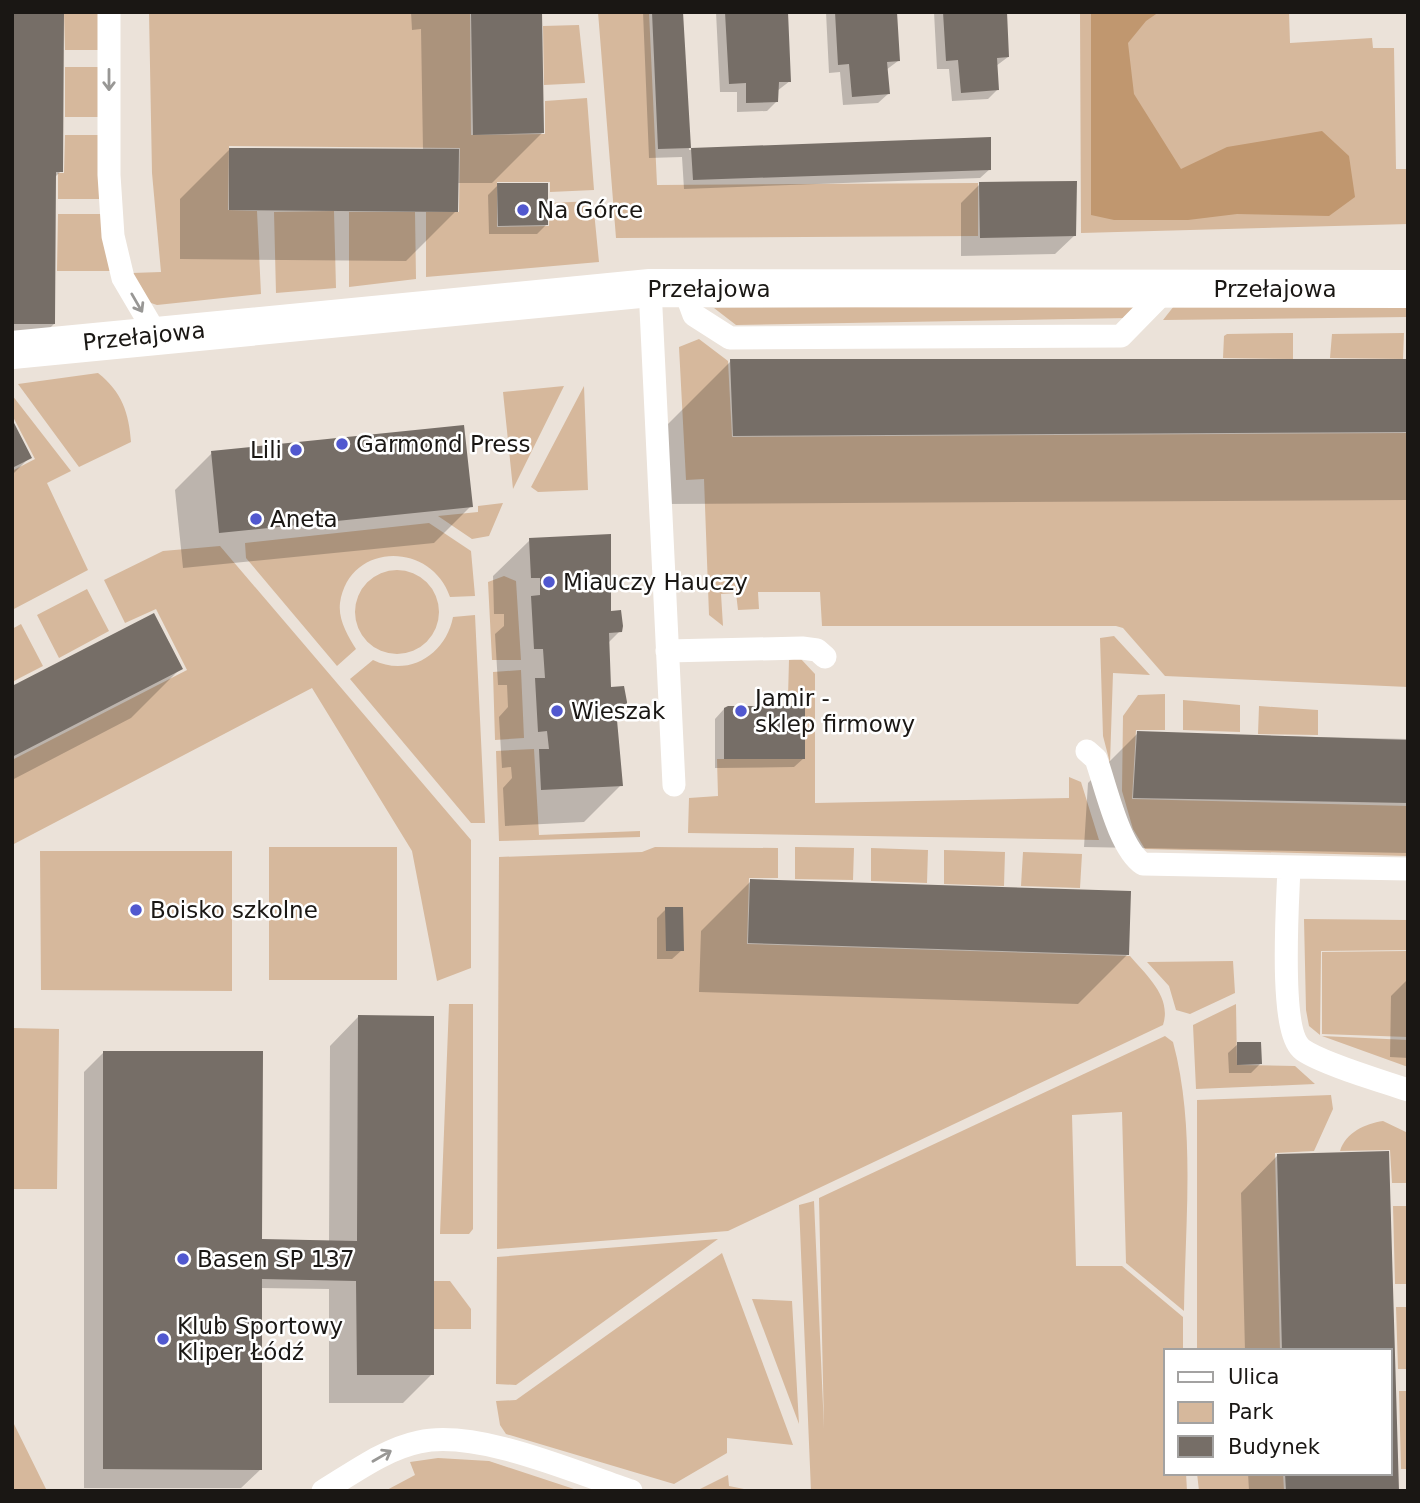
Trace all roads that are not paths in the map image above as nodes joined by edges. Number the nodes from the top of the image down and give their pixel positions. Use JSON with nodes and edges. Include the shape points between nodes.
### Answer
{"nodes":[{"id":1,"x":109,"y":12,"type":"edge"},
{"id":2,"x":667,"y":288,"type":"junction"},
{"id":3,"x":1167,"y":289,"type":"junction"},
{"id":4,"x":1408,"y":289,"type":"edge"},
{"id":5,"x":156,"y":334,"type":"junction"},
{"id":6,"x":12,"y":350,"type":"edge"},
{"id":7,"x":667,"y":651,"type":"junction"},
{"id":8,"x":825,"y":657,"type":"dead end"},
{"id":9,"x":1087,"y":751,"type":"dead end"},
{"id":10,"x":674,"y":785,"type":"dead end"},
{"id":11,"x":1289,"y":867,"type":"junction"},
{"id":12,"x":1408,"y":869,"type":"edge"},
{"id":13,"x":1408,"y":1090,"type":"edge"},
{"id":14,"x":323,"y":1491,"type":"edge"},
{"id":15,"x":631,"y":1491,"type":"edge"}],
"edges":[{"from":1,"to":5,"type":"lane","one_way":true,"via":[[113,236],[123,278]]},
{"from":2,"to":3,"type":"street","name":"Przełajowa"},
{"from":2,"to":3,"type":"lane","via":[[694,315],[730,338],[1121,336]]},
{"from":2,"to":5,"type":"street","name":"Przełajowa"},
{"from":2,"to":7,"type":"lane"},
{"from":3,"to":4,"type":"street","name":"Przełajowa"},
{"from":5,"to":6,"type":"street","name":"Przełajowa"},
{"from":7,"to":8,"type":"lane","via":[[793,647],[817,650]]},
{"from":7,"to":10,"type":"lane"},
{"from":9,"to":11,"type":"lane","via":[[1096,759],[1123,837],[1134,858],[1143,864]]},
{"from":11,"to":12,"type":"lane"},
{"from":11,"to":13,"type":"lane","via":[[1286,992],[1291,1032],[1305,1052]]},
{"from":14,"to":15,"type":"lane","one_way":true,"via":[[395,1449],[421,1441],[479,1441]]}]}
